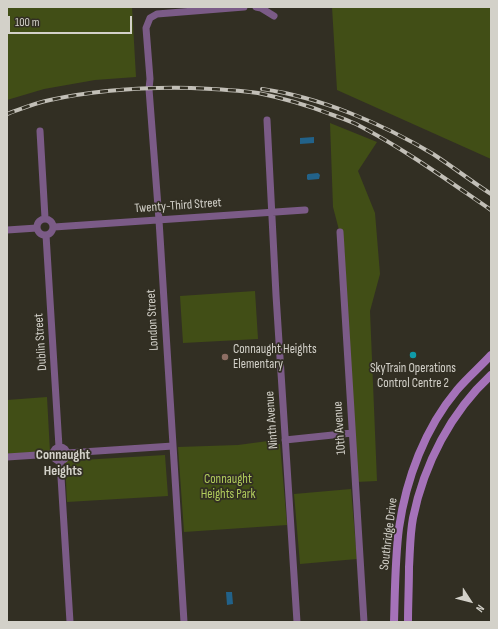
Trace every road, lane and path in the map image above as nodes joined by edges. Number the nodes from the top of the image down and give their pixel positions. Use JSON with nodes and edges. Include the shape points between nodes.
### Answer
{"nodes":[{"id":1,"x":244,"y":7,"type":"edge"},
{"id":2,"x":256,"y":7,"type":"edge"},
{"id":3,"x":274,"y":16,"type":"dead end"},
{"id":4,"x":267,"y":120,"type":"dead end"},
{"id":5,"x":40,"y":131,"type":"dead end"},
{"id":6,"x":305,"y":210,"type":"dead end"},
{"id":7,"x":272,"y":212,"type":"junction"},
{"id":8,"x":45,"y":218,"type":"junction"},
{"id":9,"x":159,"y":220,"type":"junction"},
{"id":10,"x":54,"y":227,"type":"junction"},
{"id":11,"x":37,"y":228,"type":"junction"},
{"id":12,"x":7,"y":230,"type":"edge"},
{"id":13,"x":340,"y":232,"type":"dead end"},
{"id":14,"x":46,"y":235,"type":"junction"},
{"id":15,"x":491,"y":355,"type":"edge"},
{"id":16,"x":475,"y":371,"type":"junction"},
{"id":17,"x":491,"y":375,"type":"edge"},
{"id":18,"x":473,"y":393,"type":"junction"},
{"id":19,"x":352,"y":433,"type":"junction"},
{"id":20,"x":285,"y":440,"type":"junction"},
{"id":21,"x":173,"y":446,"type":"junction"},
{"id":22,"x":59,"y":447,"type":"junction"},
{"id":23,"x":67,"y":453,"type":"junction"},
{"id":24,"x":53,"y":454,"type":"junction"},
{"id":25,"x":7,"y":457,"type":"edge"},
{"id":26,"x":60,"y":461,"type":"junction"},
{"id":27,"x":70,"y":622,"type":"edge"},
{"id":28,"x":184,"y":622,"type":"edge"},
{"id":29,"x":297,"y":622,"type":"edge"},
{"id":30,"x":364,"y":622,"type":"edge"},
{"id":31,"x":394,"y":622,"type":"edge"},
{"id":32,"x":408,"y":622,"type":"edge"}],
"edges":[{"from":1,"to":9,"type":"street","name":"London Street","via":[[157,14],[150,18],[146,28]]},
{"from":2,"to":3,"type":"street"},
{"from":4,"to":7,"type":"street","name":"Ninth Avenue"},
{"from":5,"to":8,"type":"street"},
{"from":6,"to":7,"type":"street","name":"Twenty-Third Street"},
{"from":7,"to":9,"type":"street","name":"Twenty-Third Street"},
{"from":7,"to":20,"type":"street","name":"Ninth Avenue"},
{"from":8,"to":10,"type":"street","via":[[52,222]]},
{"from":8,"to":11,"type":"street","via":[[38,222]]},
{"from":9,"to":10,"type":"street","name":"Twenty-Third Street"},
{"from":9,"to":21,"type":"street","name":"London Street"},
{"from":10,"to":14,"type":"street"},
{"from":11,"to":12,"type":"street"},
{"from":11,"to":14,"type":"street"},
{"from":13,"to":19,"type":"street","name":"10th Avenue"},
{"from":14,"to":22,"type":"street","name":"Dublin Street"},
{"from":15,"to":16,"type":"main road","name":"Southridge Drive"},
{"from":16,"to":18,"type":"main road"},
{"from":16,"to":31,"type":"main road","name":"Southridge Drive","via":[[443,410],[411,475],[399,528]]},
{"from":17,"to":18,"type":"main road","name":"Southridge Drive"},
{"from":18,"to":32,"type":"main road","name":"Southridge Drive","via":[[439,443],[422,486],[410,540]]},
{"from":19,"to":20,"type":"street"},
{"from":19,"to":30,"type":"street","name":"10th Avenue"},
{"from":20,"to":29,"type":"street","name":"Ninth Avenue"},
{"from":21,"to":23,"type":"street"},
{"from":21,"to":28,"type":"street","name":"London Street"},
{"from":22,"to":23,"type":"street"},
{"from":22,"to":24,"type":"street"},
{"from":23,"to":26,"type":"street","via":[[66,458]]},
{"from":24,"to":25,"type":"street"},
{"from":24,"to":26,"type":"street","via":[[54,458]]},
{"from":26,"to":27,"type":"street"}]}
